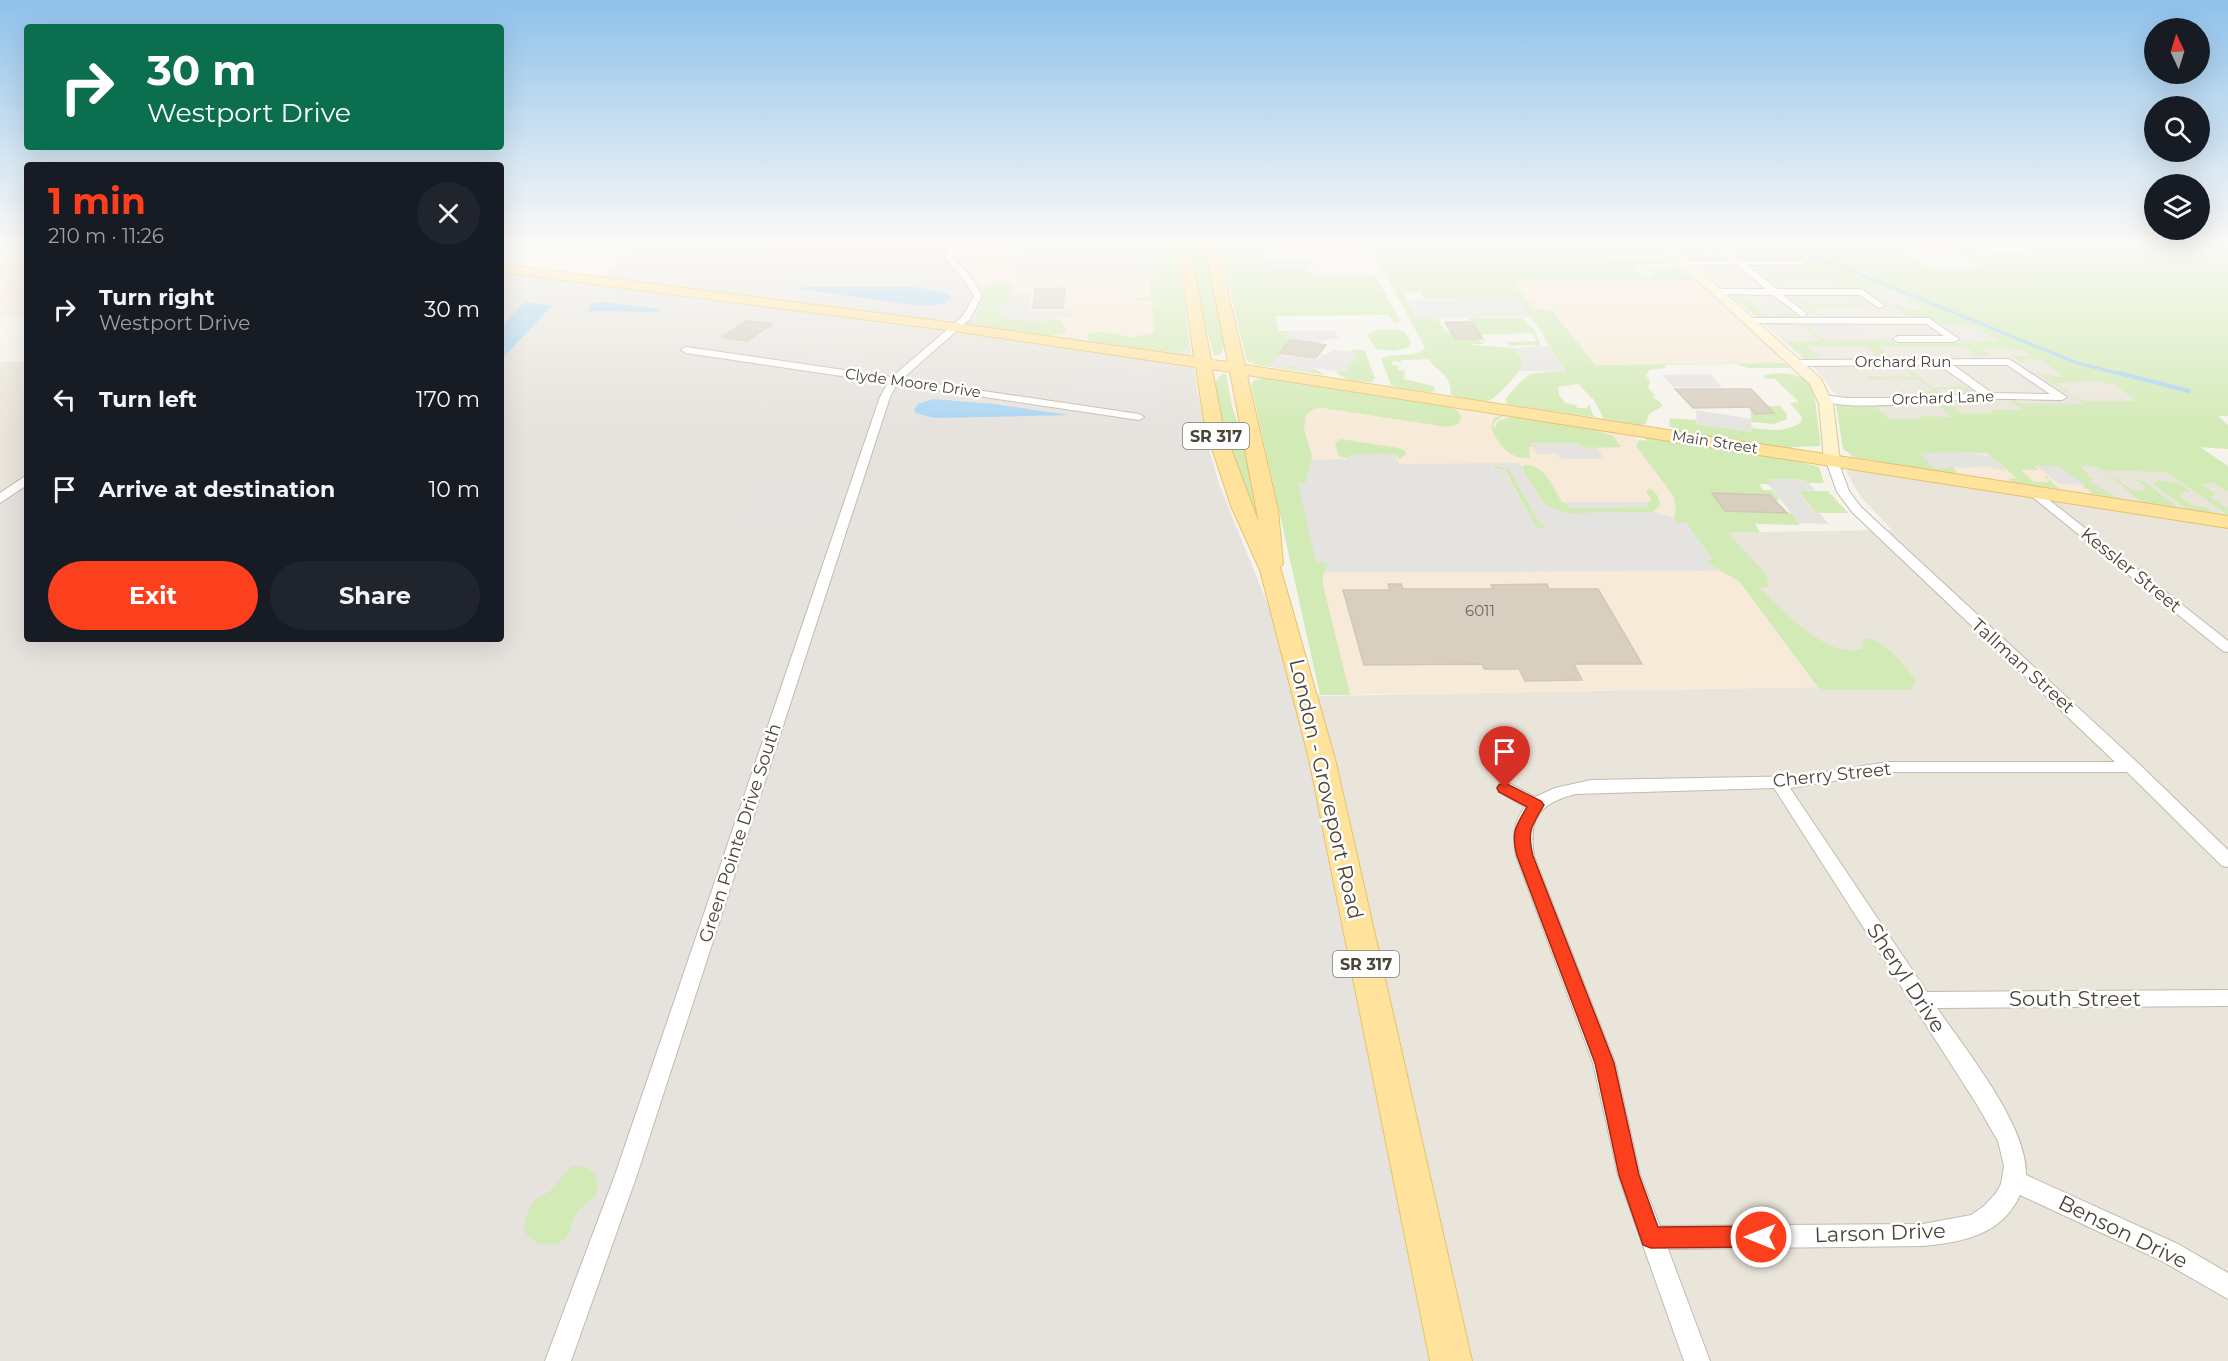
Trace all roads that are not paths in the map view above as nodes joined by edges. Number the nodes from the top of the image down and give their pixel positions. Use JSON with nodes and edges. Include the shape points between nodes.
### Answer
{"nodes":[{"id":1,"x":789,"y":306,"type":"edge"},
{"id":2,"x":972,"y":306,"type":"edge"},
{"id":3,"x":1193,"y":306,"type":"edge"},
{"id":4,"x":1224,"y":306,"type":"edge"},
{"id":5,"x":1732,"y":306,"type":"edge"},
{"id":6,"x":1791,"y":306,"type":"edge"},
{"id":7,"x":1802,"y":314,"type":"dead end"},
{"id":8,"x":1749,"y":321,"type":"junction"},
{"id":9,"x":954,"y":327,"type":"junction"},
{"id":10,"x":1898,"y":339,"type":"dead end"},
{"id":11,"x":686,"y":350,"type":"dead end"},
{"id":12,"x":1941,"y":362,"type":"junction"},
{"id":13,"x":1202,"y":363,"type":"junction"},
{"id":14,"x":1797,"y":363,"type":"junction"},
{"id":15,"x":1237,"y":368,"type":"junction"},
{"id":16,"x":894,"y":381,"type":"junction"},
{"id":17,"x":1988,"y":395,"type":"junction"},
{"id":18,"x":2062,"y":397,"type":"joint"},
{"id":19,"x":1824,"y":398,"type":"junction"},
{"id":20,"x":1139,"y":417,"type":"dead end"},
{"id":21,"x":1832,"y":461,"type":"junction"},
{"id":22,"x":24,"y":481,"type":"edge"},
{"id":23,"x":2034,"y":492,"type":"junction"},
{"id":24,"x":0,"y":500,"type":"edge"},
{"id":25,"x":2228,"y":522,"type":"edge"},
{"id":26,"x":1271,"y":570,"type":"junction"},
{"id":27,"x":2228,"y":648,"type":"edge"},
{"id":28,"x":2132,"y":767,"type":"junction"},
{"id":29,"x":1778,"y":782,"type":"junction"},
{"id":30,"x":1505,"y":788,"type":"dead end"},
{"id":31,"x":1536,"y":805,"type":"junction"},
{"id":32,"x":2228,"y":861,"type":"edge"},
{"id":33,"x":2228,"y":998,"type":"edge"},
{"id":34,"x":1921,"y":1000,"type":"junction"},
{"id":35,"x":2016,"y":1181,"type":"junction"},
{"id":36,"x":1651,"y":1238,"type":"junction"},
{"id":37,"x":2228,"y":1287,"type":"edge"},
{"id":38,"x":558,"y":1361,"type":"edge"},
{"id":39,"x":1451,"y":1361,"type":"edge"},
{"id":40,"x":1697,"y":1361,"type":"edge"}],
"edges":[{"from":1,"to":9,"type":"main road","name":"Main Street"},
{"from":2,"to":9,"type":"street","name":"Green Pointe Drive South","via":[[967,317]]},
{"from":3,"to":13,"type":"main road","number":"SR 317"},
{"from":4,"to":15,"type":"main road","number":"SR 317"},
{"from":5,"to":8,"type":"street"},
{"from":6,"to":7,"type":"street"},
{"from":8,"to":10,"type":"street","via":[[1929,321],[1954,339]]},
{"from":8,"to":14,"type":"street"},
{"from":9,"to":13,"type":"main road","name":"Main Street"},
{"from":9,"to":16,"type":"street","name":"Green Pointe Drive South"},
{"from":11,"to":16,"type":"street","name":"Clyde Moore Drive"},
{"from":12,"to":14,"type":"street","name":"Orchard Run"},
{"from":12,"to":17,"type":"street"},
{"from":12,"to":18,"type":"street","name":"Orchard Run","via":[[2009,362]]},
{"from":13,"to":15,"type":"main road","name":"Main Street"},
{"from":13,"to":26,"type":"main road","number":"SR 317","via":[[1222,454],[1251,531]]},
{"from":14,"to":19,"type":"street"},
{"from":15,"to":21,"type":"main road","name":"Main Street"},
{"from":15,"to":26,"type":"main road","number":"SR 317","via":[[1268,510]]},
{"from":16,"to":20,"type":"street","name":"Clyde Moore Drive"},
{"from":16,"to":38,"type":"street","name":"Green Pointe Drive South","via":[[873,430],[626,1175]]},
{"from":17,"to":18,"type":"street","name":"Orchard Lane"},
{"from":17,"to":19,"type":"street","name":"Orchard Lane","via":[[1912,401]]},
{"from":19,"to":21,"type":"street"},
{"from":21,"to":23,"type":"main road","name":"Main Street"},
{"from":21,"to":28,"type":"street","name":"Tallman Street","via":[[1843,492],[1857,510]]},
{"from":22,"to":24,"type":"street"},
{"from":23,"to":25,"type":"main road","name":"Main Street"},
{"from":23,"to":27,"type":"street","name":"Kessler Street"},
{"from":26,"to":39,"type":"main road","name":"London - Groveport Road","number":"SR 317","via":[[1322,759]]},
{"from":28,"to":29,"type":"street","name":"Cherry Street","via":[[1887,767],[1831,778]]},
{"from":28,"to":32,"type":"street","name":"Tallman Street"},
{"from":29,"to":31,"type":"street","name":"Cherry Street","via":[[1575,788],[1545,797]]},
{"from":29,"to":34,"type":"street","name":"Sheryl Drive"},
{"from":30,"to":31,"type":"street"},
{"from":31,"to":36,"type":"street","via":[[1522,828],[1521,841],[1604,1063],[1629,1175]]},
{"from":33,"to":34,"type":"street","name":"South Street"},
{"from":34,"to":35,"type":"street","name":"Sheryl Drive","via":[[2008,1139]]},
{"from":35,"to":36,"type":"street","name":"Larson Drive","via":[[2005,1201],[1985,1221],[1923,1235]]},
{"from":35,"to":37,"type":"street","name":"Benson Drive","via":[[2169,1252]]},
{"from":36,"to":40,"type":"street"}]}
